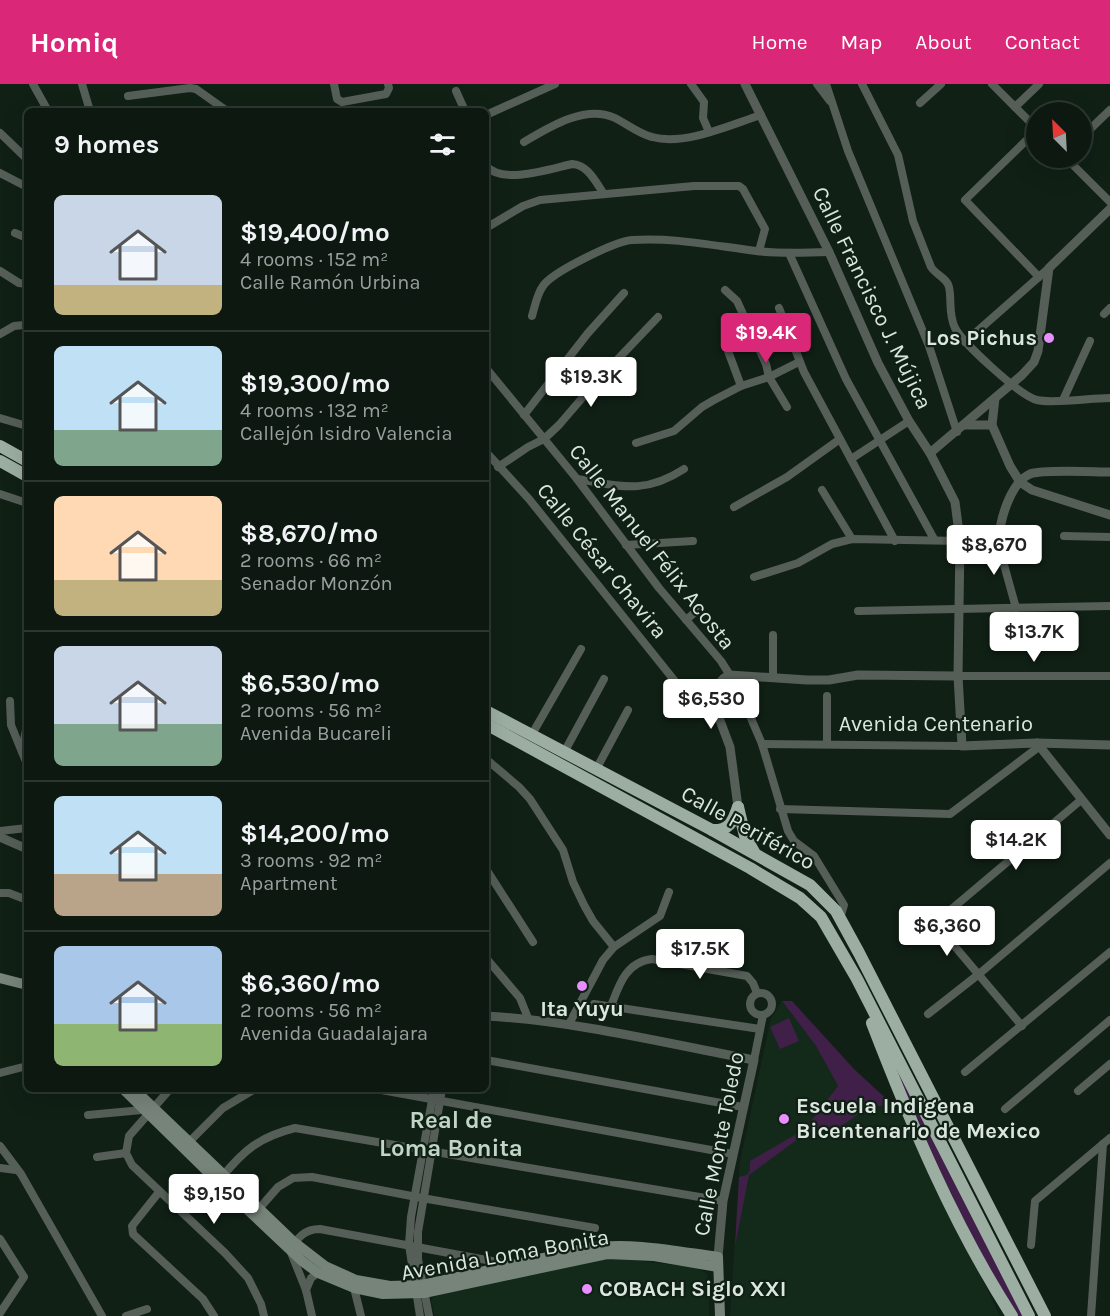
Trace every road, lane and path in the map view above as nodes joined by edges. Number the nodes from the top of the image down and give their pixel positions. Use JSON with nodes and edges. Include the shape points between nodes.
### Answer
{"nodes":[{"id":1,"x":33,"y":84,"type":"edge"},
{"id":2,"x":82,"y":84,"type":"edge"},
{"id":3,"x":334,"y":84,"type":"edge"},
{"id":4,"x":388,"y":84,"type":"edge"},
{"id":5,"x":555,"y":84,"type":"edge"},
{"id":6,"x":691,"y":84,"type":"edge"},
{"id":7,"x":745,"y":84,"type":"edge"},
{"id":8,"x":817,"y":84,"type":"edge"},
{"id":9,"x":826,"y":84,"type":"edge"},
{"id":10,"x":862,"y":84,"type":"edge"},
{"id":11,"x":940,"y":84,"type":"edge"},
{"id":12,"x":992,"y":84,"type":"edge"},
{"id":13,"x":1039,"y":84,"type":"edge"},
{"id":14,"x":189,"y":86,"type":"edge"},
{"id":15,"x":456,"y":91,"type":"dead end"},
{"id":16,"x":128,"y":96,"type":"dead end"},
{"id":17,"x":920,"y":103,"type":"dead end"},
{"id":18,"x":834,"y":104,"type":"junction"},
{"id":19,"x":1015,"y":107,"type":"junction"},
{"id":20,"x":46,"y":108,"type":"edge"},
{"id":21,"x":89,"y":108,"type":"edge"},
{"id":22,"x":223,"y":108,"type":"edge"},
{"id":23,"x":464,"y":108,"type":"edge"},
{"id":24,"x":1110,"y":110,"type":"edge"},
{"id":25,"x":489,"y":114,"type":"edge"},
{"id":26,"x":761,"y":116,"type":"junction"},
{"id":27,"x":1026,"y":119,"type":"edge"},
{"id":28,"x":1092,"y":127,"type":"edge"},
{"id":29,"x":709,"y":132,"type":"junction"},
{"id":30,"x":0,"y":133,"type":"edge"},
{"id":31,"x":1026,"y":139,"type":"edge"},
{"id":32,"x":524,"y":141,"type":"dead end"},
{"id":33,"x":24,"y":156,"type":"edge"},
{"id":34,"x":489,"y":168,"type":"edge"},
{"id":35,"x":1076,"y":168,"type":"edge"},
{"id":36,"x":0,"y":173,"type":"edge"},
{"id":37,"x":24,"y":185,"type":"edge"},
{"id":38,"x":604,"y":194,"type":"junction"},
{"id":39,"x":1110,"y":202,"type":"edge"},
{"id":40,"x":1110,"y":209,"type":"edge"},
{"id":41,"x":489,"y":226,"type":"edge"},
{"id":42,"x":15,"y":234,"type":"dead end"},
{"id":43,"x":24,"y":237,"type":"edge"},
{"id":44,"x":759,"y":251,"type":"junction"},
{"id":45,"x":829,"y":252,"type":"junction"},
{"id":46,"x":789,"y":253,"type":"junction"},
{"id":47,"x":1049,"y":268,"type":"junction"},
{"id":48,"x":0,"y":271,"type":"edge"},
{"id":49,"x":1039,"y":277,"type":"junction"},
{"id":50,"x":24,"y":284,"type":"edge"},
{"id":51,"x":725,"y":290,"type":"dead end"},
{"id":52,"x":624,"y":293,"type":"dead end"},
{"id":53,"x":779,"y":308,"type":"dead end"},
{"id":54,"x":532,"y":316,"type":"dead end"},
{"id":55,"x":658,"y":317,"type":"dead end"},
{"id":56,"x":24,"y":325,"type":"edge"},
{"id":57,"x":0,"y":334,"type":"edge"},
{"id":58,"x":1090,"y":341,"type":"dead end"},
{"id":59,"x":965,"y":342,"type":"junction"},
{"id":60,"x":728,"y":351,"type":"dead end"},
{"id":61,"x":799,"y":362,"type":"junction"},
{"id":62,"x":489,"y":372,"type":"edge"},
{"id":63,"x":769,"y":377,"type":"junction"},
{"id":64,"x":1011,"y":384,"type":"junction"},
{"id":65,"x":741,"y":386,"type":"junction"},
{"id":66,"x":995,"y":398,"type":"junction"},
{"id":67,"x":1110,"y":398,"type":"edge"},
{"id":68,"x":1063,"y":400,"type":"junction"},
{"id":69,"x":787,"y":407,"type":"dead end"},
{"id":70,"x":524,"y":415,"type":"junction"},
{"id":71,"x":0,"y":418,"type":"edge"},
{"id":72,"x":909,"y":421,"type":"junction"},
{"id":73,"x":24,"y":425,"type":"edge"},
{"id":74,"x":964,"y":425,"type":"junction"},
{"id":75,"x":992,"y":425,"type":"junction"},
{"id":76,"x":957,"y":432,"type":"junction"},
{"id":77,"x":544,"y":439,"type":"junction"},
{"id":78,"x":840,"y":439,"type":"junction"},
{"id":79,"x":880,"y":441,"type":"junction"},
{"id":80,"x":636,"y":443,"type":"dead end"},
{"id":81,"x":0,"y":446,"type":"edge"},
{"id":82,"x":930,"y":453,"type":"junction"},
{"id":83,"x":489,"y":456,"type":"edge"},
{"id":84,"x":24,"y":459,"type":"edge"},
{"id":85,"x":850,"y":459,"type":"junction"},
{"id":86,"x":0,"y":461,"type":"edge"},
{"id":87,"x":498,"y":467,"type":"junction"},
{"id":88,"x":684,"y":470,"type":"dead end"},
{"id":89,"x":1110,"y":472,"type":"edge"},
{"id":90,"x":24,"y":474,"type":"edge"},
{"id":91,"x":577,"y":479,"type":"junction"},
{"id":92,"x":1020,"y":482,"type":"junction"},
{"id":93,"x":822,"y":490,"type":"dead end"},
{"id":94,"x":0,"y":494,"type":"edge"},
{"id":95,"x":24,"y":501,"type":"edge"},
{"id":96,"x":734,"y":507,"type":"dead end"},
{"id":97,"x":1110,"y":515,"type":"edge"},
{"id":98,"x":1064,"y":536,"type":"dead end"},
{"id":99,"x":1110,"y":537,"type":"edge"},
{"id":100,"x":852,"y":539,"type":"junction"},
{"id":101,"x":934,"y":539,"type":"junction"},
{"id":102,"x":999,"y":539,"type":"junction"},
{"id":103,"x":693,"y":541,"type":"dead end"},
{"id":104,"x":895,"y":541,"type":"junction"},
{"id":105,"x":960,"y":541,"type":"junction"},
{"id":106,"x":626,"y":545,"type":"junction"},
{"id":107,"x":754,"y":577,"type":"dead end"},
{"id":108,"x":1110,"y":606,"type":"edge"},
{"id":109,"x":700,"y":608,"type":"dead end"},
{"id":110,"x":1016,"y":608,"type":"junction"},
{"id":111,"x":960,"y":609,"type":"junction"},
{"id":112,"x":858,"y":610,"type":"dead end"},
{"id":113,"x":686,"y":620,"type":"junction"},
{"id":114,"x":773,"y":635,"type":"dead end"},
{"id":115,"x":581,"y":649,"type":"dead end"},
{"id":116,"x":729,"y":675,"type":"junction"},
{"id":117,"x":958,"y":676,"type":"junction"},
{"id":118,"x":1110,"y":676,"type":"edge"},
{"id":119,"x":774,"y":678,"type":"junction"},
{"id":120,"x":604,"y":679,"type":"dead end"},
{"id":121,"x":827,"y":696,"type":"dead end"},
{"id":122,"x":10,"y":701,"type":"dead end"},
{"id":123,"x":628,"y":710,"type":"dead end"},
{"id":124,"x":489,"y":713,"type":"edge"},
{"id":125,"x":717,"y":716,"type":"junction"},
{"id":126,"x":511,"y":724,"type":"junction"},
{"id":127,"x":489,"y":726,"type":"edge"},
{"id":128,"x":535,"y":729,"type":"junction"},
{"id":129,"x":24,"y":741,"type":"edge"},
{"id":130,"x":762,"y":744,"type":"junction"},
{"id":131,"x":827,"y":744,"type":"junction"},
{"id":132,"x":1039,"y":744,"type":"junction"},
{"id":133,"x":1110,"y":745,"type":"edge"},
{"id":134,"x":962,"y":746,"type":"junction"},
{"id":135,"x":567,"y":747,"type":"junction"},
{"id":136,"x":22,"y":752,"type":"junction"},
{"id":137,"x":24,"y":757,"type":"edge"},
{"id":138,"x":489,"y":762,"type":"edge"},
{"id":139,"x":599,"y":764,"type":"junction"},
{"id":140,"x":635,"y":790,"type":"junction"},
{"id":141,"x":1081,"y":800,"type":"junction"},
{"id":142,"x":738,"y":807,"type":"junction"},
{"id":143,"x":780,"y":809,"type":"junction"},
{"id":144,"x":24,"y":828,"type":"edge"},
{"id":145,"x":712,"y":830,"type":"junction"},
{"id":146,"x":0,"y":831,"type":"edge"},
{"id":147,"x":1110,"y":835,"type":"edge"},
{"id":148,"x":0,"y":837,"type":"edge"},
{"id":149,"x":24,"y":848,"type":"edge"},
{"id":150,"x":757,"y":855,"type":"junction"},
{"id":151,"x":1110,"y":863,"type":"edge"},
{"id":152,"x":489,"y":874,"type":"edge"},
{"id":153,"x":669,"y":892,"type":"dead end"},
{"id":154,"x":0,"y":893,"type":"edge"},
{"id":155,"x":24,"y":899,"type":"edge"},
{"id":156,"x":840,"y":918,"type":"junction"},
{"id":157,"x":533,"y":942,"type":"dead end"},
{"id":158,"x":614,"y":947,"type":"junction"},
{"id":159,"x":1110,"y":952,"type":"edge"},
{"id":160,"x":489,"y":962,"type":"edge"},
{"id":161,"x":979,"y":974,"type":"junction"},
{"id":162,"x":0,"y":978,"type":"edge"},
{"id":163,"x":24,"y":984,"type":"edge"},
{"id":164,"x":863,"y":989,"type":"junction"},
{"id":165,"x":757,"y":993,"type":"junction"},
{"id":166,"x":594,"y":1004,"type":"dead end"},
{"id":167,"x":611,"y":1006,"type":"junction"},
{"id":168,"x":928,"y":1014,"type":"dead end"},
{"id":169,"x":763,"y":1015,"type":"junction"},
{"id":170,"x":489,"y":1016,"type":"edge"},
{"id":171,"x":528,"y":1018,"type":"junction"},
{"id":172,"x":1110,"y":1020,"type":"edge"},
{"id":173,"x":569,"y":1024,"type":"junction"},
{"id":174,"x":1022,"y":1026,"type":"junction"},
{"id":175,"x":760,"y":1029,"type":"junction"},
{"id":176,"x":754,"y":1060,"type":"junction"},
{"id":177,"x":489,"y":1061,"type":"edge"},
{"id":178,"x":1110,"y":1064,"type":"edge"},
{"id":179,"x":24,"y":1067,"type":"edge"},
{"id":180,"x":965,"y":1072,"type":"dead end"},
{"id":181,"x":0,"y":1073,"type":"edge"},
{"id":182,"x":1078,"y":1091,"type":"dead end"},
{"id":183,"x":126,"y":1092,"type":"edge"},
{"id":184,"x":136,"y":1092,"type":"edge"},
{"id":185,"x":167,"y":1092,"type":"edge"},
{"id":186,"x":250,"y":1092,"type":"edge"},
{"id":187,"x":394,"y":1092,"type":"edge"},
{"id":188,"x":435,"y":1092,"type":"edge"},
{"id":189,"x":440,"y":1092,"type":"edge"},
{"id":190,"x":436,"y":1099,"type":"junction"},
{"id":191,"x":743,"y":1107,"type":"junction"},
{"id":192,"x":1005,"y":1109,"type":"dead end"},
{"id":193,"x":147,"y":1110,"type":"junction"},
{"id":194,"x":88,"y":1115,"type":"dead end"},
{"id":195,"x":1110,"y":1138,"type":"edge"},
{"id":196,"x":1102,"y":1144,"type":"junction"},
{"id":197,"x":0,"y":1146,"type":"edge"},
{"id":198,"x":186,"y":1146,"type":"junction"},
{"id":199,"x":427,"y":1150,"type":"junction"},
{"id":200,"x":126,"y":1153,"type":"junction"},
{"id":201,"x":733,"y":1154,"type":"junction"},
{"id":202,"x":97,"y":1157,"type":"dead end"},
{"id":203,"x":0,"y":1168,"type":"edge"},
{"id":204,"x":16,"y":1170,"type":"junction"},
{"id":205,"x":220,"y":1179,"type":"junction"},
{"id":206,"x":159,"y":1192,"type":"junction"},
{"id":207,"x":419,"y":1197,"type":"junction"},
{"id":208,"x":723,"y":1202,"type":"junction"},
{"id":209,"x":255,"y":1213,"type":"junction"},
{"id":210,"x":595,"y":1228,"type":"dead end"},
{"id":211,"x":0,"y":1239,"type":"edge"},
{"id":212,"x":1031,"y":1245,"type":"dead end"},
{"id":213,"x":292,"y":1246,"type":"junction"},
{"id":214,"x":413,"y":1246,"type":"junction"},
{"id":215,"x":718,"y":1262,"type":"junction"},
{"id":216,"x":512,"y":1265,"type":"junction"},
{"id":217,"x":318,"y":1273,"type":"junction"},
{"id":218,"x":354,"y":1288,"type":"junction"},
{"id":219,"x":419,"y":1289,"type":"junction"},
{"id":220,"x":306,"y":1290,"type":"junction"},
{"id":221,"x":147,"y":1309,"type":"dead end"},
{"id":222,"x":0,"y":1313,"type":"edge"},
{"id":223,"x":102,"y":1316,"type":"edge"},
{"id":224,"x":126,"y":1316,"type":"edge"},
{"id":225,"x":214,"y":1316,"type":"edge"},
{"id":226,"x":264,"y":1316,"type":"edge"},
{"id":227,"x":312,"y":1316,"type":"edge"},
{"id":228,"x":361,"y":1316,"type":"edge"},
{"id":229,"x":420,"y":1316,"type":"edge"},
{"id":230,"x":429,"y":1316,"type":"edge"},
{"id":231,"x":720,"y":1316,"type":"edge"},
{"id":232,"x":1012,"y":1316,"type":"edge"},
{"id":233,"x":1028,"y":1316,"type":"edge"},
{"id":234,"x":1045,"y":1316,"type":"edge"},
{"id":235,"x":1091,"y":1316,"type":"edge"}],
"edges":[{"from":1,"to":20,"type":"street"},
{"from":2,"to":21,"type":"street"},
{"from":3,"to":4,"type":"street","via":[[337,99],[342,102],[386,94]]},
{"from":5,"to":25,"type":"street"},
{"from":6,"to":29,"type":"street","via":[[704,102],[703,118]]},
{"from":7,"to":26,"type":"street","name":"Calle Francisco J. Mújica"},
{"from":8,"to":18,"type":"street"},
{"from":9,"to":18,"type":"street"},
{"from":10,"to":59,"type":"street","via":[[898,155],[913,221],[931,267],[949,287],[949,310]]},
{"from":11,"to":17,"type":"street"},
{"from":12,"to":19,"type":"street"},
{"from":13,"to":19,"type":"street"},
{"from":14,"to":16,"type":"street"},
{"from":14,"to":22,"type":"street"},
{"from":15,"to":23,"type":"street"},
{"from":18,"to":76,"type":"street","via":[[851,157],[929,346]]},
{"from":19,"to":27,"type":"street"},
{"from":24,"to":28,"type":"street"},
{"from":26,"to":29,"type":"street"},
{"from":26,"to":45,"type":"street","name":"Calle Francisco J. Mújica"},
{"from":29,"to":32,"type":"street","via":[[688,138],[653,138],[613,117],[583,114]]},
{"from":30,"to":33,"type":"street"},
{"from":31,"to":49,"type":"street","via":[[965,201]]},
{"from":34,"to":38,"type":"street","via":[[514,175],[581,165]]},
{"from":35,"to":39,"type":"street"},
{"from":36,"to":37,"type":"street"},
{"from":38,"to":41,"type":"street","via":[[530,203]]},
{"from":38,"to":44,"type":"street","via":[[739,186],[765,229]]},
{"from":40,"to":47,"type":"street"},
{"from":42,"to":43,"type":"street"},
{"from":44,"to":46,"type":"street"},
{"from":44,"to":54,"type":"street","via":[[629,240],[550,277],[536,299]]},
{"from":45,"to":46,"type":"street"},
{"from":45,"to":72,"type":"street","name":"Calle Francisco J. Mújica","via":[[878,363]]},
{"from":46,"to":79,"type":"street","via":[[846,378]]},
{"from":47,"to":49,"type":"street"},
{"from":47,"to":64,"type":"street","via":[[1038,351],[1034,362]]},
{"from":48,"to":50,"type":"street"},
{"from":49,"to":59,"type":"street"},
{"from":51,"to":63,"type":"street","via":[[737,301]]},
{"from":52,"to":70,"type":"street"},
{"from":53,"to":61,"type":"street"},
{"from":55,"to":77,"type":"street"},
{"from":56,"to":57,"type":"street"},
{"from":58,"to":68,"type":"street"},
{"from":59,"to":64,"type":"street"},
{"from":60,"to":65,"type":"street"},
{"from":61,"to":63,"type":"street"},
{"from":61,"to":78,"type":"street"},
{"from":62,"to":70,"type":"street","name":"Calle Manuel Félix Acosta"},
{"from":63,"to":65,"type":"street"},
{"from":63,"to":69,"type":"street"},
{"from":64,"to":66,"type":"street"},
{"from":64,"to":68,"type":"street","via":[[1035,400]]},
{"from":65,"to":80,"type":"street","via":[[702,407],[674,431]]},
{"from":66,"to":74,"type":"street"},
{"from":66,"to":75,"type":"street"},
{"from":67,"to":68,"type":"street"},
{"from":70,"to":77,"type":"street","name":"Calle Manuel Félix Acosta"},
{"from":71,"to":73,"type":"street"},
{"from":72,"to":79,"type":"street"},
{"from":72,"to":82,"type":"street","name":"Calle Francisco J. Mújica"},
{"from":74,"to":75,"type":"street"},
{"from":74,"to":76,"type":"street"},
{"from":75,"to":92,"type":"street"},
{"from":76,"to":82,"type":"street"},
{"from":77,"to":87,"type":"street"},
{"from":77,"to":91,"type":"street","name":"Calle Manuel Félix Acosta"},
{"from":78,"to":85,"type":"street"},
{"from":78,"to":96,"type":"street"},
{"from":79,"to":85,"type":"street"},
{"from":79,"to":101,"type":"street"},
{"from":81,"to":84,"type":"highway"},
{"from":82,"to":105,"type":"street","name":"Calle Francisco J. Mújica","via":[[955,502]]},
{"from":83,"to":87,"type":"street","name":"Calle César Chavira"},
{"from":85,"to":104,"type":"street"},
{"from":86,"to":90,"type":"highway"},
{"from":87,"to":125,"type":"street","name":"Calle César Chavira","via":[[529,499],[678,685]]},
{"from":88,"to":91,"type":"street","via":[[645,486]]},
{"from":89,"to":92,"type":"street","via":[[1036,472]]},
{"from":91,"to":106,"type":"street","name":"Calle Manuel Félix Acosta"},
{"from":92,"to":97,"type":"street","via":[[1032,490]]},
{"from":92,"to":102,"type":"street","via":[[1002,515]]},
{"from":93,"to":100,"type":"street"},
{"from":94,"to":95,"type":"street"},
{"from":98,"to":99,"type":"street"},
{"from":100,"to":104,"type":"street"},
{"from":100,"to":107,"type":"street","via":[[832,544],[792,566]]},
{"from":101,"to":104,"type":"street"},
{"from":101,"to":105,"type":"street"},
{"from":102,"to":105,"type":"street"},
{"from":102,"to":110,"type":"street"},
{"from":103,"to":106,"type":"street"},
{"from":105,"to":111,"type":"street","name":"Calle Francisco J. Mújica"},
{"from":106,"to":113,"type":"street","name":"Calle Manuel Félix Acosta"},
{"from":108,"to":110,"type":"street"},
{"from":109,"to":113,"type":"street"},
{"from":110,"to":111,"type":"street"},
{"from":111,"to":112,"type":"street"},
{"from":111,"to":117,"type":"street","name":"Calle Francisco J. Mújica"},
{"from":113,"to":116,"type":"street","name":"Calle Manuel Félix Acosta"},
{"from":114,"to":119,"type":"street"},
{"from":115,"to":128,"type":"street"},
{"from":116,"to":119,"type":"street"},
{"from":116,"to":125,"type":"street","via":[[713,696]]},
{"from":116,"to":130,"type":"street","name":"Calle Manuel Félix Acosta"},
{"from":117,"to":118,"type":"street"},
{"from":117,"to":119,"type":"street"},
{"from":117,"to":134,"type":"street","name":"Calle Francisco J. Mújica"},
{"from":120,"to":135,"type":"street"},
{"from":121,"to":131,"type":"street"},
{"from":122,"to":136,"type":"street","via":[[11,725]]},
{"from":123,"to":139,"type":"street"},
{"from":124,"to":126,"type":"highway","name":"Calle Periférico"},
{"from":125,"to":142,"type":"street","via":[[730,747]]},
{"from":126,"to":128,"type":"highway"},
{"from":126,"to":140,"type":"highway","name":"Calle Periférico"},
{"from":127,"to":164,"type":"highway","name":"Calle Periférico","via":[[800,898],[828,927]]},
{"from":128,"to":135,"type":"highway"},
{"from":129,"to":136,"type":"street"},
{"from":130,"to":131,"type":"street","name":"Avenida Centenario"},
{"from":130,"to":143,"type":"street","name":"Calle Manuel Félix Acosta"},
{"from":131,"to":134,"type":"street","name":"Avenida Centenario"},
{"from":132,"to":133,"type":"street","name":"Avenida Centenario"},
{"from":132,"to":134,"type":"street","name":"Avenida Centenario"},
{"from":132,"to":141,"type":"street"},
{"from":132,"to":143,"type":"street","via":[[950,814]]},
{"from":135,"to":139,"type":"highway"},
{"from":136,"to":137,"type":"street"},
{"from":138,"to":158,"type":"street","via":[[530,799],[563,850],[573,882],[593,921]]},
{"from":139,"to":140,"type":"highway","via":[[628,780]]},
{"from":140,"to":145,"type":"highway","name":"Calle Periférico"},
{"from":141,"to":147,"type":"street"},
{"from":141,"to":161,"type":"street","via":[[935,923]]},
{"from":142,"to":145,"type":"highway","via":[[730,826]]},
{"from":142,"to":150,"type":"highway","via":[[745,836]]},
{"from":143,"to":156,"type":"street","name":"Calle Manuel Félix Acosta","via":[[794,841],[814,856],[844,905]]},
{"from":144,"to":146,"type":"street"},
{"from":145,"to":150,"type":"highway","name":"Calle Periférico"},
{"from":148,"to":149,"type":"street"},
{"from":150,"to":156,"type":"highway","name":"Calle Periférico","via":[[810,885]]},
{"from":151,"to":161,"type":"street"},
{"from":152,"to":157,"type":"street"},
{"from":153,"to":158,"type":"street","via":[[660,916]]},
{"from":154,"to":155,"type":"street"},
{"from":156,"to":234,"type":"highway","name":"Calle Periférico"},
{"from":158,"to":173,"type":"street"},
{"from":159,"to":174,"type":"street"},
{"from":160,"to":171,"type":"street","via":[[520,998]]},
{"from":161,"to":168,"type":"street"},
{"from":161,"to":174,"type":"street"},
{"from":162,"to":163,"type":"main road"},
{"from":164,"to":232,"type":"highway","via":[[908,1116],[954,1214]]},
{"from":164,"to":233,"type":"highway","name":"Calle Periférico"},
{"from":165,"to":167,"type":"street","via":[[750,979],[742,975],[652,959],[625,974]]},
{"from":165,"to":169,"type":"street","via":[[751,998],[750,1009]]},
{"from":165,"to":169,"type":"street","via":[[768,994],[772,1000],[770,1011]]},
{"from":166,"to":167,"type":"street"},
{"from":167,"to":175,"type":"street"},
{"from":169,"to":175,"type":"street","name":"Calle Monte Toledo"},
{"from":170,"to":171,"type":"street"},
{"from":171,"to":173,"type":"street"},
{"from":172,"to":192,"type":"street"},
{"from":173,"to":176,"type":"street"},
{"from":174,"to":180,"type":"street"},
{"from":175,"to":176,"type":"street","name":"Calle Monte Toledo"},
{"from":176,"to":191,"type":"street","name":"Calle Monte Toledo"},
{"from":177,"to":191,"type":"street"},
{"from":178,"to":182,"type":"street"},
{"from":179,"to":181,"type":"street"},
{"from":183,"to":193,"type":"main road","name":"Avenida Loma Bonita"},
{"from":184,"to":193,"type":"main road","name":"Avenida Loma Bonita"},
{"from":185,"to":193,"type":"street"},
{"from":186,"to":198,"type":"street","via":[[223,1108]]},
{"from":187,"to":190,"type":"street"},
{"from":188,"to":190,"type":"street"},
{"from":189,"to":190,"type":"street"},
{"from":190,"to":199,"type":"street"},
{"from":190,"to":201,"type":"street"},
{"from":191,"to":201,"type":"street","name":"Calle Monte Toledo"},
{"from":193,"to":194,"type":"street"},
{"from":193,"to":198,"type":"main road","name":"Avenida Loma Bonita"},
{"from":193,"to":200,"type":"street","via":[[129,1136]]},
{"from":195,"to":196,"type":"street"},
{"from":196,"to":212,"type":"street","via":[[1035,1201]]},
{"from":196,"to":235,"type":"street"},
{"from":197,"to":204,"type":"street"},
{"from":198,"to":205,"type":"main road","name":"Avenida Loma Bonita"},
{"from":199,"to":205,"type":"street","via":[[295,1128],[256,1142]]},
{"from":199,"to":207,"type":"street"},
{"from":199,"to":208,"type":"street"},
{"from":200,"to":202,"type":"street"},
{"from":200,"to":206,"type":"street","via":[[132,1165]]},
{"from":201,"to":208,"type":"street","name":"Calle Monte Toledo"},
{"from":203,"to":204,"type":"street"},
{"from":204,"to":223,"type":"street"},
{"from":205,"to":209,"type":"main road","name":"Avenida Loma Bonita"},
{"from":206,"to":225,"type":"street","via":[[132,1226],[133,1234],[203,1299]]},
{"from":206,"to":226,"type":"street","via":[[248,1278]]},
{"from":207,"to":209,"type":"street","via":[[312,1176],[293,1178],[278,1187]]},
{"from":207,"to":210,"type":"street"},
{"from":207,"to":214,"type":"street"},
{"from":208,"to":215,"type":"street","name":"Calle Monte Toledo"},
{"from":209,"to":213,"type":"main road","name":"Avenida Loma Bonita"},
{"from":211,"to":222,"type":"street","via":[[24,1277]]},
{"from":213,"to":214,"type":"street","via":[[306,1231],[315,1228]]},
{"from":213,"to":217,"type":"main road","name":"Avenida Loma Bonita"},
{"from":213,"to":219,"type":"main road","name":"Avenida Loma Bonita","via":[[348,1277]]},
{"from":213,"to":220,"type":"street"},
{"from":214,"to":216,"type":"street"},
{"from":214,"to":219,"type":"street"},
{"from":215,"to":216,"type":"main road","name":"Avenida Loma Bonita","via":[[655,1247],[617,1245]]},
{"from":215,"to":219,"type":"main road","name":"Avenida Loma Bonita","via":[[607,1254]]},
{"from":215,"to":231,"type":"main road","name":"Calle Monte Toledo"},
{"from":216,"to":219,"type":"main road","name":"Avenida Loma Bonita"},
{"from":217,"to":218,"type":"main road","name":"Avenida Loma Bonita"},
{"from":217,"to":220,"type":"street"},
{"from":218,"to":219,"type":"main road","name":"Avenida Loma Bonita","via":[[384,1294]]},
{"from":218,"to":228,"type":"street"},
{"from":219,"to":229,"type":"street"},
{"from":219,"to":230,"type":"street"},
{"from":220,"to":227,"type":"street"},
{"from":221,"to":224,"type":"street"}]}
